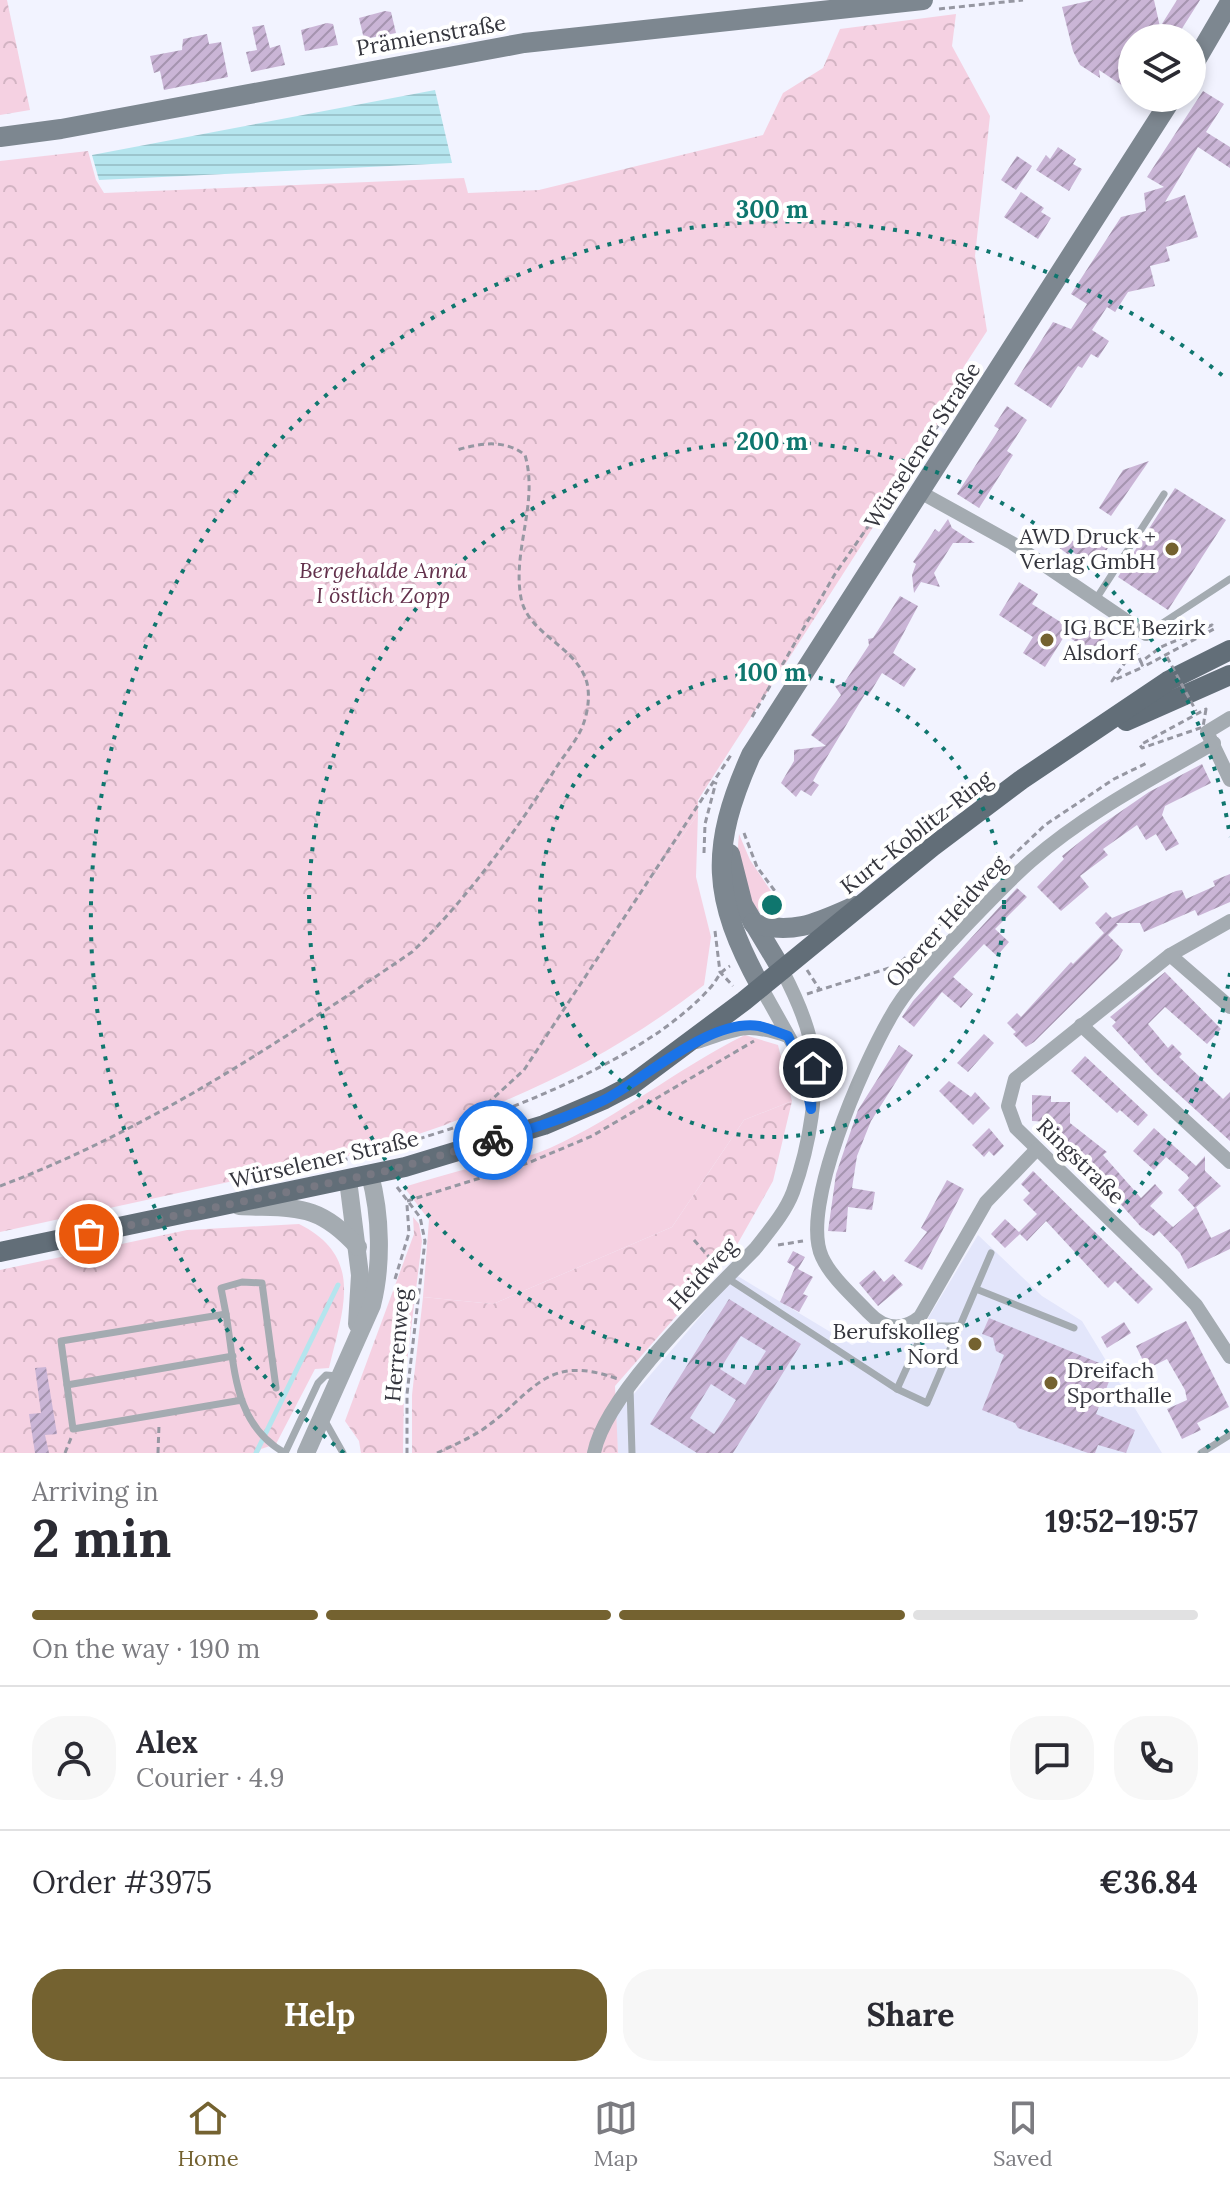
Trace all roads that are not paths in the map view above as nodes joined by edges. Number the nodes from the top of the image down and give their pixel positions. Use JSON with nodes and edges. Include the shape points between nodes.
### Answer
{"nodes":[{"id":1,"x":1230,"y":2,"type":"edge"},
{"id":2,"x":926,"y":5,"type":"edge"},
{"id":3,"x":1206,"y":43,"type":"edge"},
{"id":4,"x":1163,"y":112,"type":"edge"},
{"id":5,"x":0,"y":137,"type":"edge"},
{"id":6,"x":920,"y":492,"type":"junction"},
{"id":7,"x":1164,"y":494,"type":"dead end"},
{"id":8,"x":1230,"y":579,"type":"edge"},
{"id":9,"x":1095,"y":601,"type":"junction"},
{"id":10,"x":1146,"y":634,"type":"joint"},
{"id":11,"x":1230,"y":650,"type":"edge"},
{"id":12,"x":1230,"y":675,"type":"edge"},
{"id":13,"x":1230,"y":718,"type":"edge"},
{"id":14,"x":1208,"y":734,"type":"junction"},
{"id":15,"x":1086,"y":739,"type":"junction"},
{"id":16,"x":1230,"y":780,"type":"edge"},
{"id":17,"x":729,"y":826,"type":"junction"},
{"id":18,"x":866,"y":901,"type":"junction"},
{"id":19,"x":1230,"y":921,"type":"edge"},
{"id":20,"x":753,"y":923,"type":"junction"},
{"id":21,"x":1170,"y":955,"type":"junction"},
{"id":22,"x":782,"y":970,"type":"junction"},
{"id":23,"x":761,"y":987,"type":"junction"},
{"id":24,"x":1230,"y":1007,"type":"edge"},
{"id":25,"x":1081,"y":1025,"type":"junction"},
{"id":26,"x":788,"y":1036,"type":"junction"},
{"id":27,"x":685,"y":1045,"type":"junction"},
{"id":28,"x":811,"y":1109,"type":"junction"},
{"id":29,"x":1037,"y":1149,"type":"junction"},
{"id":30,"x":1230,"y":1162,"type":"edge"},
{"id":31,"x":370,"y":1175,"type":"junction"},
{"id":32,"x":348,"y":1180,"type":"junction"},
{"id":33,"x":229,"y":1205,"type":"junction"},
{"id":34,"x":358,"y":1247,"type":"junction"},
{"id":35,"x":0,"y":1252,"type":"edge"},
{"id":36,"x":991,"y":1253,"type":"dead end"},
{"id":37,"x":727,"y":1278,"type":"junction"},
{"id":38,"x":976,"y":1289,"type":"junction"},
{"id":39,"x":226,"y":1314,"type":"junction"},
{"id":40,"x":960,"y":1326,"type":"junction"},
{"id":41,"x":1074,"y":1328,"type":"dead end"},
{"id":42,"x":356,"y":1335,"type":"junction"},
{"id":43,"x":233,"y":1356,"type":"junction"},
{"id":44,"x":1230,"y":1357,"type":"edge"},
{"id":45,"x":338,"y":1376,"type":"junction"},
{"id":46,"x":67,"y":1385,"type":"junction"},
{"id":47,"x":630,"y":1385,"type":"junction"},
{"id":48,"x":276,"y":1388,"type":"dead end"},
{"id":49,"x":897,"y":1389,"type":"junction"},
{"id":50,"x":242,"y":1400,"type":"junction"},
{"id":51,"x":321,"y":1416,"type":"junction"},
{"id":52,"x":1230,"y":1435,"type":"edge"},
{"id":53,"x":285,"y":1453,"type":"edge"},
{"id":54,"x":306,"y":1453,"type":"edge"},
{"id":55,"x":343,"y":1453,"type":"edge"},
{"id":56,"x":594,"y":1453,"type":"edge"},
{"id":57,"x":632,"y":1453,"type":"edge"},
{"id":58,"x":1201,"y":1453,"type":"edge"}],
"edges":[{"from":1,"to":3,"type":"main road"},
{"from":2,"to":5,"type":"main road","name":"Prämienstraße","via":[[524,43]]},
{"from":4,"to":6,"type":"main road","name":"Würselener Straße"},
{"from":6,"to":9,"type":"street","via":[[1012,543]]},
{"from":6,"to":17,"type":"main road","name":"Würselener Straße","via":[[751,755]]},
{"from":7,"to":9,"type":"lane"},
{"from":8,"to":10,"type":"lane"},
{"from":9,"to":10,"type":"street"},
{"from":11,"to":15,"type":"main road","name":"Kurt-Koblitz-Ring","via":[[1168,681]]},
{"from":12,"to":15,"type":"main road","name":"Kurt-Koblitz-Ring"},
{"from":13,"to":14,"type":"street"},
{"from":14,"to":16,"type":"street"},
{"from":14,"to":29,"type":"street","name":"Oberer Heidweg","via":[[1032,860],[939,954],[892,1014],[844,1116],[818,1211],[816,1238],[822,1258],[878,1322],[909,1326],[920,1317],[986,1202]]},
{"from":15,"to":18,"type":"main road","name":"Kurt-Koblitz-Ring","via":[[1021,780]]},
{"from":17,"to":20,"type":"main road","name":"Würselener Straße","via":[[736,887]]},
{"from":17,"to":23,"type":"main road","name":"Würselener Straße","via":[[721,853],[722,891],[734,934]]},
{"from":18,"to":20,"type":"main road","via":[[805,928],[781,930]]},
{"from":18,"to":22,"type":"main road","name":"Kurt-Koblitz-Ring"},
{"from":19,"to":21,"type":"street","name":"Ringstraße"},
{"from":20,"to":22,"type":"main road","name":"Würselener Straße"},
{"from":21,"to":24,"type":"street"},
{"from":21,"to":25,"type":"street","name":"Ringstraße"},
{"from":22,"to":23,"type":"main road","name":"Würselener Straße"},
{"from":22,"to":28,"type":"street","name":"Heidweg","via":[[811,1043]]},
{"from":23,"to":26,"type":"street","name":"Heidweg"},
{"from":23,"to":27,"type":"main road","name":"Würselener Straße"},
{"from":25,"to":29,"type":"street","name":"Ringstraße","via":[[1015,1079],[1009,1093],[1009,1117]]},
{"from":25,"to":30,"type":"street"},
{"from":26,"to":27,"type":"street","via":[[741,1027]]},
{"from":26,"to":28,"type":"street","name":"Heidweg","via":[[803,1070]]},
{"from":27,"to":31,"type":"main road","name":"Würselener Straße","via":[[630,1086],[573,1114]]},
{"from":28,"to":37,"type":"street","name":"Heidweg","via":[[793,1193],[755,1249]]},
{"from":29,"to":44,"type":"street","name":"Ringstraße","via":[[1196,1305]]},
{"from":31,"to":32,"type":"main road","name":"Würselener Straße"},
{"from":31,"to":42,"type":"street","via":[[378,1282]]},
{"from":32,"to":33,"type":"main road","name":"Würselener Straße"},
{"from":32,"to":34,"type":"street"},
{"from":33,"to":34,"type":"street","via":[[316,1212],[337,1224]]},
{"from":33,"to":35,"type":"main road","name":"Würselener Straße"},
{"from":34,"to":42,"type":"street"},
{"from":36,"to":38,"type":"lane"},
{"from":37,"to":47,"type":"street","name":"Heidweg"},
{"from":37,"to":49,"type":"lane"},
{"from":38,"to":40,"type":"lane"},
{"from":38,"to":41,"type":"lane"},
{"from":39,"to":43,"type":"lane"},
{"from":39,"to":46,"type":"lane","via":[[61,1341]]},
{"from":39,"to":48,"type":"lane","via":[[221,1288],[262,1283]]},
{"from":40,"to":49,"type":"lane","via":[[935,1326],[918,1343]]},
{"from":40,"to":49,"type":"lane","via":[[927,1403]]},
{"from":42,"to":45,"type":"street"},
{"from":43,"to":46,"type":"lane"},
{"from":43,"to":50,"type":"lane"},
{"from":45,"to":51,"type":"street"},
{"from":45,"to":53,"type":"lane","via":[[326,1375],[318,1383]]},
{"from":46,"to":50,"type":"lane","via":[[73,1429]]},
{"from":47,"to":56,"type":"street","name":"Heidweg","via":[[598,1434]]},
{"from":47,"to":57,"type":"lane"},
{"from":50,"to":53,"type":"lane","via":[[259,1436]]},
{"from":51,"to":54,"type":"street"},
{"from":51,"to":55,"type":"lane"},
{"from":52,"to":58,"type":"lane"}]}
